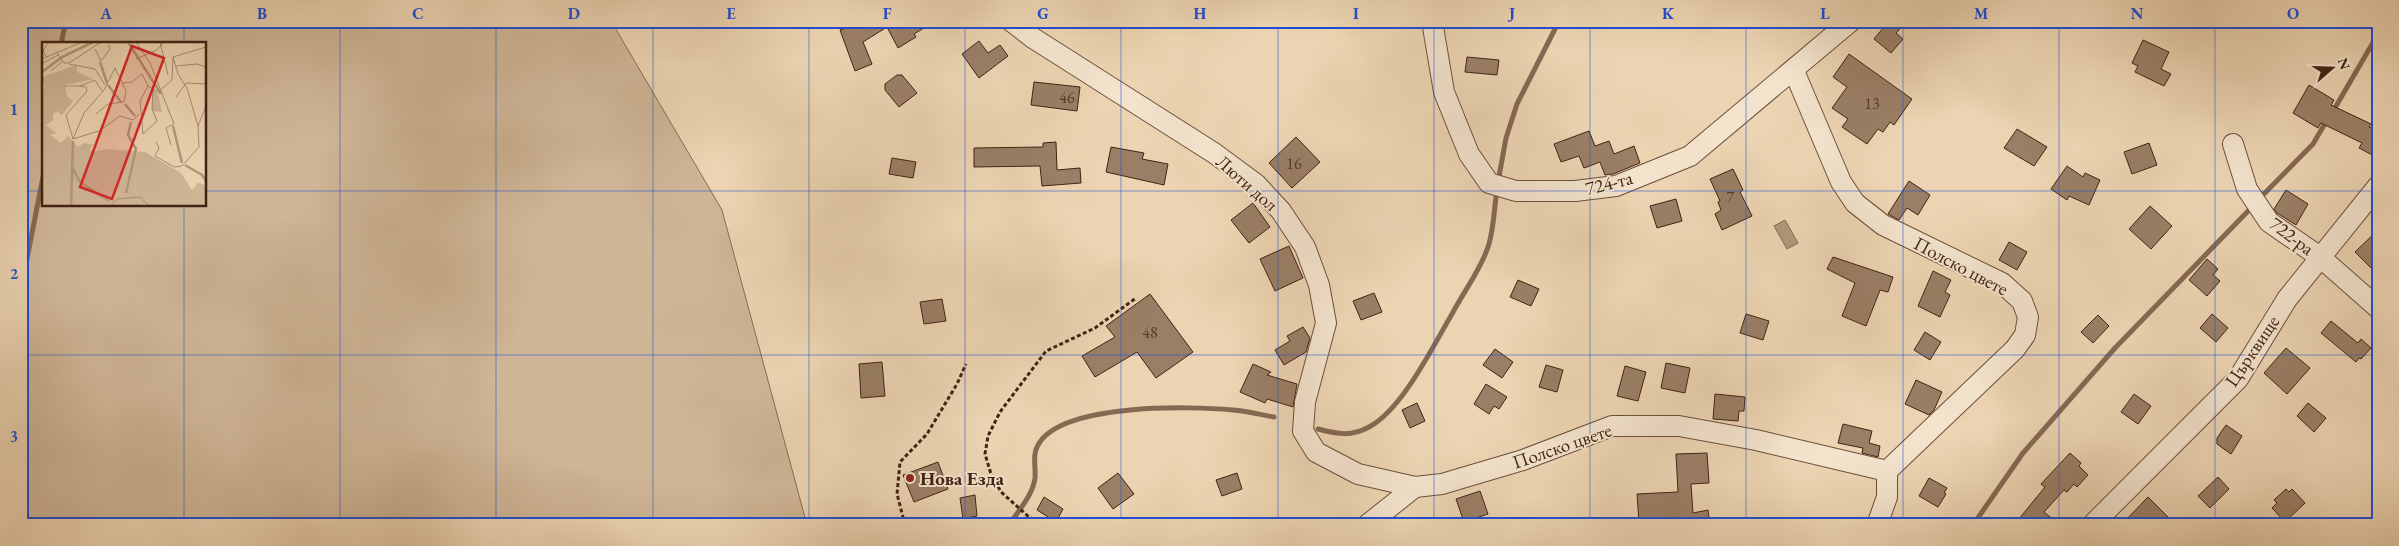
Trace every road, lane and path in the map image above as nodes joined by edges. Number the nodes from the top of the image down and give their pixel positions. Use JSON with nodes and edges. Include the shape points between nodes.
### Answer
{"nodes":[{"id":1,"x":1011,"y":21,"type":"edge"},
{"id":2,"x":1432,"y":21,"type":"edge"},
{"id":3,"x":1851,"y":21,"type":"edge"},
{"id":4,"x":1794,"y":71,"type":"junction"},
{"id":5,"x":2233,"y":144,"type":"dead end"},
{"id":6,"x":2378,"y":186,"type":"edge"},
{"id":7,"x":2320,"y":257,"type":"junction"},
{"id":8,"x":1136,"y":298,"type":"dead end"},
{"id":9,"x":2378,"y":308,"type":"edge"},
{"id":10,"x":966,"y":364,"type":"dead end"},
{"id":11,"x":1887,"y":471,"type":"junction"},
{"id":12,"x":1414,"y":487,"type":"junction"},
{"id":13,"x":905,"y":525,"type":"edge"},
{"id":14,"x":1046,"y":525,"type":"edge"},
{"id":15,"x":1367,"y":525,"type":"edge"},
{"id":16,"x":1878,"y":525,"type":"edge"},
{"id":17,"x":2092,"y":525,"type":"edge"}],
"edges":[{"from":1,"to":12,"type":"street","name":"Люти дол","via":[[1214,153],[1256,184],[1281,211],[1304,247],[1319,285],[1326,323],[1305,402],[1303,431],[1316,452],[1358,474]]},
{"from":2,"to":4,"type":"street","name":"724-та","via":[[1444,92],[1469,154],[1489,183],[1516,191],[1575,192],[1616,186],[1690,156]]},
{"from":3,"to":4,"type":"street","name":"724-та"},
{"from":4,"to":11,"type":"street","name":"Полско цвете","via":[[1841,182],[1855,203],[1883,225],[2002,283],[2022,301],[2028,317],[2025,335],[2015,349]]},
{"from":5,"to":7,"type":"street","name":"722-ра","via":[[2247,189],[2269,222]]},
{"from":6,"to":7,"type":"street","name":"Църквище"},
{"from":7,"to":9,"type":"street","name":"722-ра"},
{"from":7,"to":17,"type":"street","name":"Църквище","via":[[2287,299],[2238,379]]},
{"from":8,"to":14,"type":"path","via":[[1095,328],[1046,350],[1000,412],[988,436],[985,454],[1001,492],[1029,517]]},
{"from":10,"to":13,"type":"path","via":[[927,434],[900,462],[897,494]]},
{"from":11,"to":12,"type":"street","name":"Полско цвете","via":[[1756,440],[1679,426],[1612,426],[1524,460],[1442,484]]},
{"from":11,"to":16,"type":"street","via":[[1887,497]]},
{"from":12,"to":15,"type":"street"}]}
